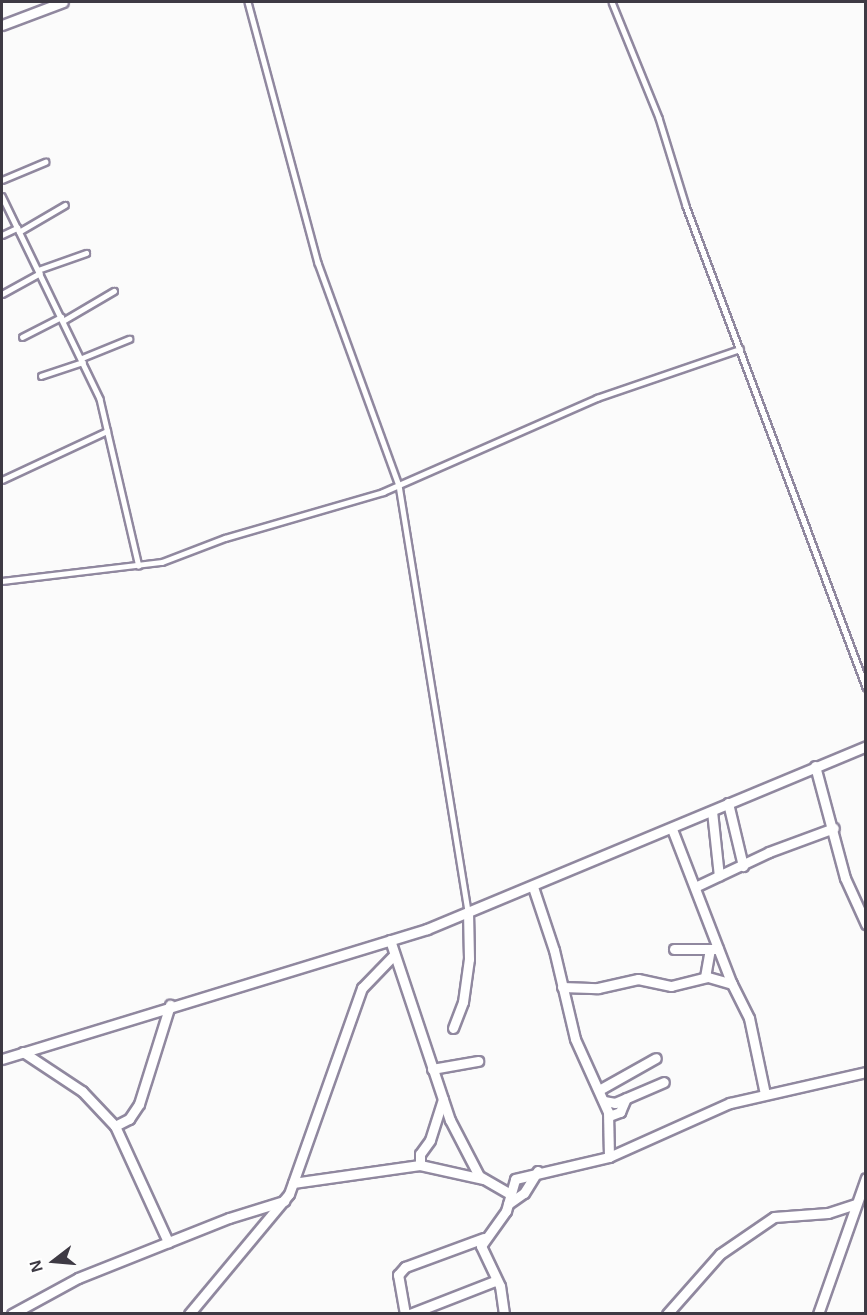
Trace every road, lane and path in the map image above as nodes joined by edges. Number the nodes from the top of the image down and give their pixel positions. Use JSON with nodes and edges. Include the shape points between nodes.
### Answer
{"nodes":[{"id":1,"x":63,"y":2,"type":"edge"},
{"id":2,"x":248,"y":2,"type":"edge"},
{"id":3,"x":612,"y":2,"type":"edge"},
{"id":4,"x":2,"y":25,"type":"edge"},
{"id":5,"x":45,"y":162,"type":"dead end"},
{"id":6,"x":2,"y":180,"type":"edge"},
{"id":7,"x":2,"y":196,"type":"edge"},
{"id":8,"x":65,"y":205,"type":"dead end"},
{"id":9,"x":18,"y":230,"type":"junction"},
{"id":10,"x":2,"y":235,"type":"edge"},
{"id":11,"x":86,"y":253,"type":"dead end"},
{"id":12,"x":39,"y":271,"type":"junction"},
{"id":13,"x":114,"y":291,"type":"dead end"},
{"id":14,"x":2,"y":294,"type":"edge"},
{"id":15,"x":62,"y":319,"type":"junction"},
{"id":16,"x":22,"y":337,"type":"dead end"},
{"id":17,"x":129,"y":339,"type":"dead end"},
{"id":18,"x":740,"y":349,"type":"junction"},
{"id":19,"x":82,"y":360,"type":"junction"},
{"id":20,"x":40,"y":376,"type":"dead end"},
{"id":21,"x":107,"y":431,"type":"junction"},
{"id":22,"x":2,"y":480,"type":"edge"},
{"id":23,"x":399,"y":485,"type":"junction"},
{"id":24,"x":139,"y":566,"type":"junction"},
{"id":25,"x":2,"y":581,"type":"edge"},
{"id":26,"x":866,"y":687,"type":"edge"},
{"id":27,"x":866,"y":746,"type":"edge"},
{"id":28,"x":815,"y":766,"type":"junction"},
{"id":29,"x":728,"y":803,"type":"junction"},
{"id":30,"x":711,"y":811,"type":"junction"},
{"id":31,"x":834,"y":828,"type":"junction"},
{"id":32,"x":672,"y":829,"type":"junction"},
{"id":33,"x":743,"y":866,"type":"junction"},
{"id":34,"x":720,"y":876,"type":"junction"},
{"id":35,"x":533,"y":887,"type":"junction"},
{"id":36,"x":695,"y":887,"type":"junction"},
{"id":37,"x":468,"y":912,"type":"junction"},
{"id":38,"x":866,"y":924,"type":"edge"},
{"id":39,"x":390,"y":940,"type":"junction"},
{"id":40,"x":674,"y":949,"type":"dead end"},
{"id":41,"x":714,"y":949,"type":"junction"},
{"id":42,"x":394,"y":955,"type":"junction"},
{"id":43,"x":705,"y":977,"type":"junction"},
{"id":44,"x":732,"y":984,"type":"junction"},
{"id":45,"x":562,"y":987,"type":"junction"},
{"id":46,"x":170,"y":1005,"type":"junction"},
{"id":47,"x":453,"y":1028,"type":"dead end"},
{"id":48,"x":23,"y":1052,"type":"junction"},
{"id":49,"x":656,"y":1058,"type":"dead end"},
{"id":50,"x":2,"y":1059,"type":"edge"},
{"id":51,"x":478,"y":1061,"type":"dead end"},
{"id":52,"x":432,"y":1069,"type":"junction"},
{"id":53,"x":866,"y":1072,"type":"edge"},
{"id":54,"x":664,"y":1082,"type":"dead end"},
{"id":55,"x":599,"y":1090,"type":"junction"},
{"id":56,"x":765,"y":1094,"type":"junction"},
{"id":57,"x":626,"y":1098,"type":"junction"},
{"id":58,"x":442,"y":1099,"type":"junction"},
{"id":59,"x":604,"y":1101,"type":"junction"},
{"id":60,"x":609,"y":1116,"type":"junction"},
{"id":61,"x":115,"y":1126,"type":"junction"},
{"id":62,"x":609,"y":1157,"type":"junction"},
{"id":63,"x":420,"y":1165,"type":"junction"},
{"id":64,"x":538,"y":1171,"type":"junction"},
{"id":65,"x":866,"y":1178,"type":"edge"},
{"id":66,"x":483,"y":1179,"type":"junction"},
{"id":67,"x":293,"y":1183,"type":"junction"},
{"id":68,"x":509,"y":1193,"type":"junction"},
{"id":69,"x":284,"y":1201,"type":"junction"},
{"id":70,"x":508,"y":1204,"type":"junction"},
{"id":71,"x":856,"y":1204,"type":"junction"},
{"id":72,"x":484,"y":1238,"type":"junction"},
{"id":73,"x":168,"y":1242,"type":"junction"},
{"id":74,"x":496,"y":1280,"type":"junction"},
{"id":75,"x":12,"y":1314,"type":"edge"},
{"id":76,"x":189,"y":1314,"type":"edge"},
{"id":77,"x":405,"y":1314,"type":"edge"},
{"id":78,"x":411,"y":1314,"type":"edge"},
{"id":79,"x":504,"y":1314,"type":"edge"},
{"id":80,"x":667,"y":1314,"type":"edge"},
{"id":81,"x":818,"y":1314,"type":"edge"}],
"edges":[{"from":1,"to":4,"type":"street"},
{"from":2,"to":23,"type":"lane","via":[[318,263]]},
{"from":3,"to":18,"type":"lane","via":[[659,118],[686,206]]},
{"from":5,"to":6,"type":"lane"},
{"from":7,"to":9,"type":"lane"},
{"from":8,"to":9,"type":"lane"},
{"from":9,"to":10,"type":"lane"},
{"from":9,"to":12,"type":"lane"},
{"from":11,"to":12,"type":"lane"},
{"from":12,"to":14,"type":"lane"},
{"from":12,"to":15,"type":"lane"},
{"from":13,"to":15,"type":"lane"},
{"from":15,"to":16,"type":"lane"},
{"from":15,"to":19,"type":"lane"},
{"from":17,"to":19,"type":"lane"},
{"from":18,"to":23,"type":"lane","via":[[597,398]]},
{"from":18,"to":26,"type":"lane"},
{"from":19,"to":20,"type":"lane"},
{"from":19,"to":21,"type":"lane"},
{"from":21,"to":22,"type":"lane"},
{"from":21,"to":24,"type":"lane"},
{"from":23,"to":24,"type":"lane"},
{"from":23,"to":37,"type":"lane"},
{"from":24,"to":25,"type":"lane"},
{"from":27,"to":28,"type":"street"},
{"from":28,"to":29,"type":"street"},
{"from":28,"to":31,"type":"street"},
{"from":29,"to":30,"type":"street"},
{"from":29,"to":33,"type":"street"},
{"from":30,"to":32,"type":"street"},
{"from":30,"to":34,"type":"street"},
{"from":31,"to":33,"type":"street"},
{"from":31,"to":38,"type":"street","via":[[845,878]]},
{"from":32,"to":35,"type":"street"},
{"from":32,"to":36,"type":"street"},
{"from":33,"to":34,"type":"street"},
{"from":34,"to":36,"type":"street"},
{"from":35,"to":37,"type":"street"},
{"from":35,"to":45,"type":"street"},
{"from":36,"to":41,"type":"street"},
{"from":37,"to":39,"type":"street"},
{"from":37,"to":47,"type":"street","via":[[469,959],[463,1002]]},
{"from":39,"to":42,"type":"street"},
{"from":39,"to":46,"type":"street"},
{"from":40,"to":41,"type":"street"},
{"from":41,"to":43,"type":"street"},
{"from":41,"to":44,"type":"street"},
{"from":42,"to":52,"type":"street"},
{"from":42,"to":67,"type":"street","via":[[362,988]]},
{"from":43,"to":44,"type":"street"},
{"from":43,"to":45,"type":"street","via":[[671,986],[638,979],[598,988]]},
{"from":44,"to":56,"type":"street","via":[[758,1044]]},
{"from":45,"to":55,"type":"street","via":[[575,1039]]},
{"from":46,"to":48,"type":"street"},
{"from":46,"to":61,"type":"street","via":[[139,1104],[129,1119]]},
{"from":48,"to":50,"type":"street"},
{"from":48,"to":61,"type":"street","via":[[82,1091]]},
{"from":49,"to":55,"type":"street"},
{"from":51,"to":52,"type":"street"},
{"from":52,"to":58,"type":"street"},
{"from":53,"to":56,"type":"street"},
{"from":54,"to":57,"type":"street"},
{"from":55,"to":59,"type":"street"},
{"from":56,"to":62,"type":"street","via":[[730,1103]]},
{"from":57,"to":59,"type":"street"},
{"from":57,"to":60,"type":"street","via":[[620,1112]]},
{"from":58,"to":63,"type":"street","via":[[430,1140],[420,1154]]},
{"from":58,"to":66,"type":"street"},
{"from":59,"to":60,"type":"street"},
{"from":60,"to":62,"type":"street"},
{"from":61,"to":73,"type":"street"},
{"from":62,"to":64,"type":"street"},
{"from":63,"to":66,"type":"street"},
{"from":63,"to":67,"type":"street"},
{"from":64,"to":68,"type":"street","via":[[514,1179]]},
{"from":64,"to":70,"type":"street","via":[[524,1193]]},
{"from":65,"to":71,"type":"street"},
{"from":66,"to":68,"type":"street"},
{"from":67,"to":69,"type":"street"},
{"from":68,"to":70,"type":"street"},
{"from":69,"to":73,"type":"street"},
{"from":69,"to":76,"type":"street"},
{"from":70,"to":72,"type":"street"},
{"from":71,"to":80,"type":"street","via":[[828,1213],[774,1216],[720,1254]]},
{"from":71,"to":81,"type":"street"},
{"from":72,"to":74,"type":"street","via":[[484,1259]]},
{"from":72,"to":77,"type":"street","via":[[405,1267],[398,1275]]},
{"from":73,"to":75,"type":"street","via":[[78,1278]]},
{"from":74,"to":78,"type":"street"},
{"from":74,"to":79,"type":"street"}]}
